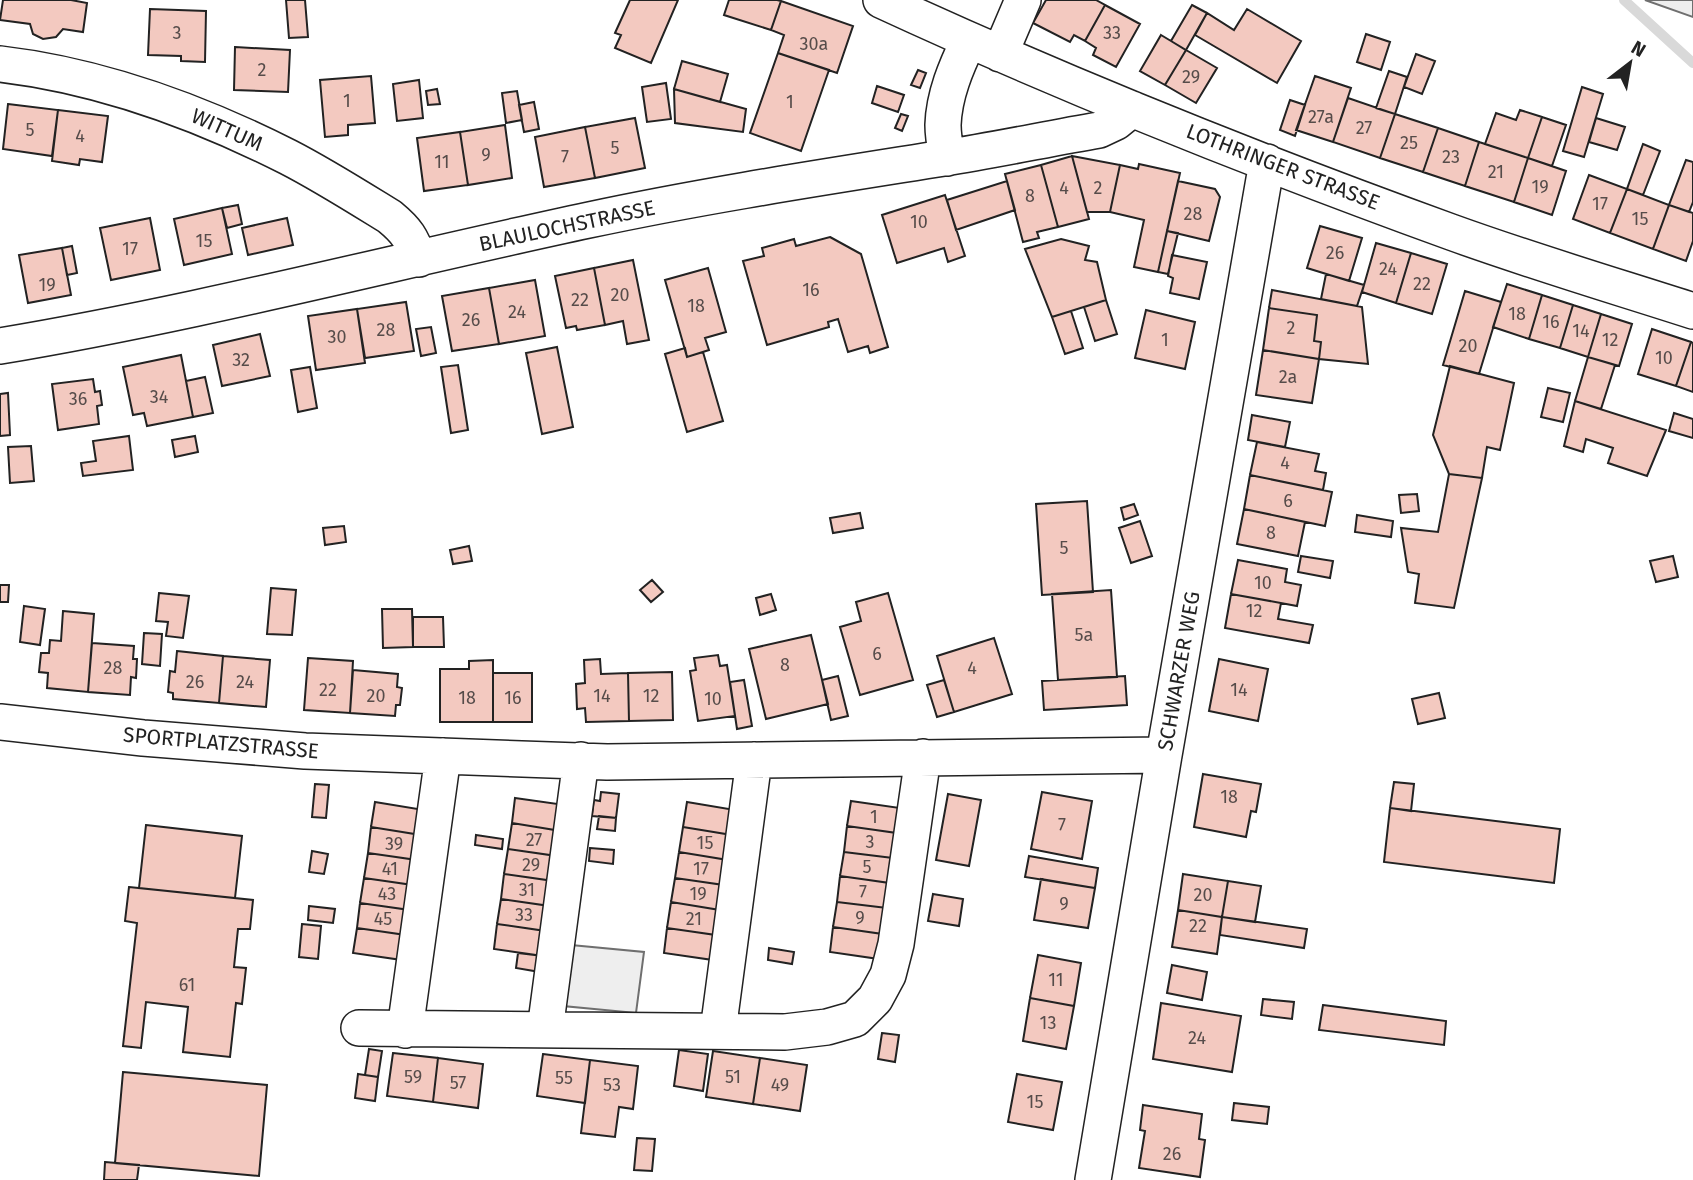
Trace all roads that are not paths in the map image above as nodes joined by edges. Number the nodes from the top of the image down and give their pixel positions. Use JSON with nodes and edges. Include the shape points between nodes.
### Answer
{"nodes":[{"id":1,"x":881,"y":0,"type":"edge"},
{"id":2,"x":1023,"y":0,"type":"edge"},
{"id":3,"x":969,"y":40,"type":"junction"},
{"id":4,"x":1000,"y":54,"type":"junction"},
{"id":5,"x":0,"y":64,"type":"edge"},
{"id":6,"x":1132,"y":109,"type":"junction"},
{"id":7,"x":947,"y":158,"type":"junction"},
{"id":8,"x":1267,"y":162,"type":"junction"},
{"id":9,"x":419,"y":258,"type":"junction"},
{"id":10,"x":1693,"y":311,"type":"edge"},
{"id":11,"x":0,"y":346,"type":"edge"},
{"id":12,"x":0,"y":722,"type":"edge"},
{"id":13,"x":1164,"y":755,"type":"junction"},
{"id":14,"x":443,"y":756,"type":"junction"},
{"id":15,"x":923,"y":757,"type":"junction"},
{"id":16,"x":580,"y":760,"type":"junction"},
{"id":17,"x":754,"y":760,"type":"junction"},
{"id":18,"x":359,"y":1028,"type":"dead end"},
{"id":19,"x":405,"y":1030,"type":"junction"},
{"id":20,"x":545,"y":1030,"type":"junction"},
{"id":21,"x":718,"y":1031,"type":"junction"},
{"id":22,"x":1093,"y":1180,"type":"edge"}],
"edges":[{"from":1,"to":3,"type":"street","name":"LOTHRINGER STRASSE"},
{"from":2,"to":4,"type":"street"},
{"from":3,"to":4,"type":"street","name":"LOTHRINGER STRASSE"},
{"from":3,"to":7,"type":"street","via":[[949,89],[943,126]]},
{"from":4,"to":6,"type":"street","name":"LOTHRINGER STRASSE"},
{"from":5,"to":9,"type":"street","name":"WITTUM","via":[[95,82],[214,122],[289,158],[390,216],[412,240]]},
{"from":6,"to":7,"type":"street","name":"BLAULOCHSTRASSE","via":[[1099,130]]},
{"from":6,"to":8,"type":"street","name":"LOTHRINGER STRASSE"},
{"from":7,"to":9,"type":"street","name":"BLAULOCHSTRASSE","via":[[591,219]]},
{"from":8,"to":10,"type":"street","name":"LOTHRINGER STRASSE","via":[[1452,232]]},
{"from":8,"to":13,"type":"street","name":"SCHWARZER WEG"},
{"from":9,"to":11,"type":"street","name":"BLAULOCHSTRASSE","via":[[176,313]]},
{"from":12,"to":14,"type":"street","name":"SPORTPLATZSTRASSE","via":[[305,751]]},
{"from":13,"to":15,"type":"street","name":"SPORTPLATZSTRASSE"},
{"from":13,"to":22,"type":"street","name":"SCHWARZER WEG"},
{"from":14,"to":16,"type":"street","name":"SPORTPLATZSTRASSE"},
{"from":14,"to":19,"type":"street"},
{"from":15,"to":17,"type":"street","name":"SPORTPLATZSTRASSE"},
{"from":15,"to":21,"type":"street","via":[[896,944],[888,975],[875,999],[855,1019],[827,1027]]},
{"from":16,"to":17,"type":"street","name":"SPORTPLATZSTRASSE"},
{"from":16,"to":20,"type":"street"},
{"from":17,"to":21,"type":"street"},
{"from":18,"to":19,"type":"street"},
{"from":19,"to":20,"type":"street"},
{"from":20,"to":21,"type":"street"}]}
